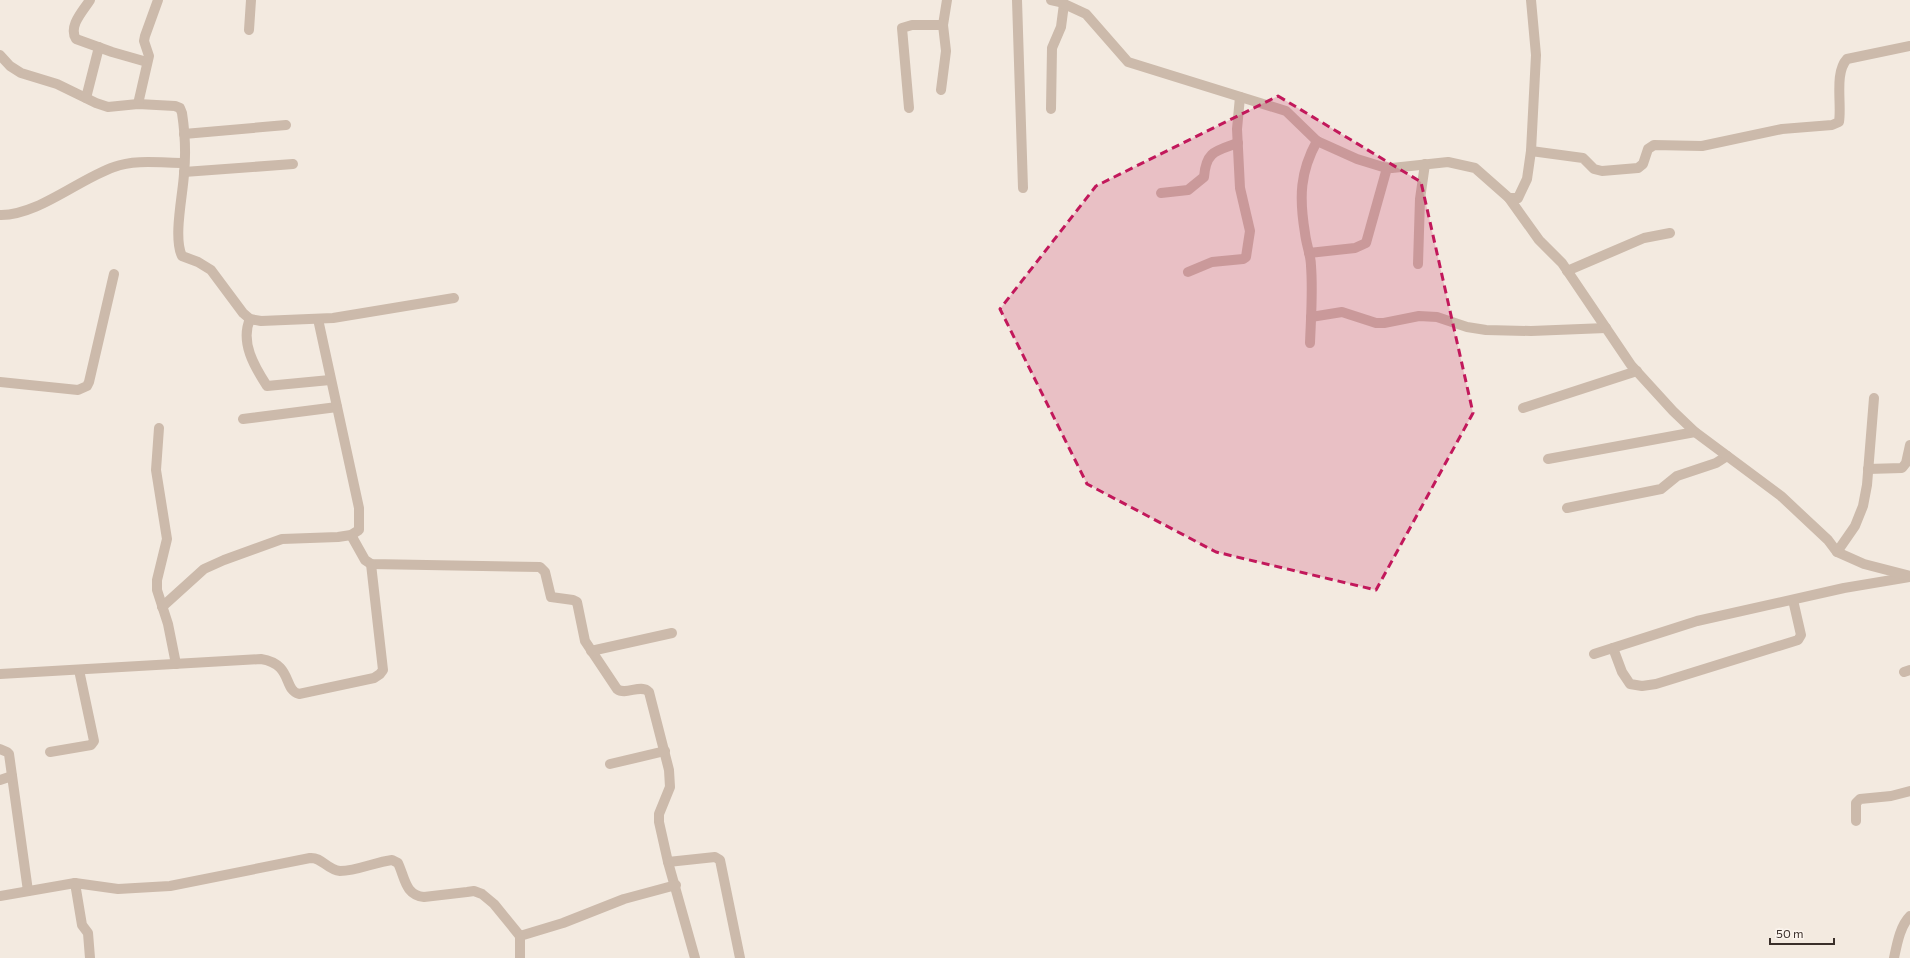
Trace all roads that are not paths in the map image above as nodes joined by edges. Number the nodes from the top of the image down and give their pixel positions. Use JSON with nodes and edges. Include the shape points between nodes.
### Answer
{"nodes":[{"id":1,"x":90,"y":0,"type":"edge"},
{"id":2,"x":158,"y":0,"type":"edge"},
{"id":3,"x":251,"y":0,"type":"edge"},
{"id":4,"x":947,"y":0,"type":"edge"},
{"id":5,"x":1017,"y":0,"type":"edge"},
{"id":6,"x":1051,"y":0,"type":"edge"},
{"id":7,"x":1530,"y":0,"type":"edge"},
{"id":8,"x":1064,"y":4,"type":"junction"},
{"id":9,"x":944,"y":25,"type":"junction"},
{"id":10,"x":250,"y":30,"type":"dead end"},
{"id":11,"x":1910,"y":46,"type":"edge"},
{"id":12,"x":99,"y":48,"type":"junction"},
{"id":13,"x":0,"y":55,"type":"edge"},
{"id":14,"x":147,"y":62,"type":"junction"},
{"id":15,"x":941,"y":90,"type":"dead end"},
{"id":16,"x":86,"y":98,"type":"junction"},
{"id":17,"x":1240,"y":98,"type":"junction"},
{"id":18,"x":138,"y":104,"type":"junction"},
{"id":19,"x":909,"y":108,"type":"dead end"},
{"id":20,"x":1051,"y":110,"type":"dead end"},
{"id":21,"x":286,"y":125,"type":"dead end"},
{"id":22,"x":184,"y":134,"type":"junction"},
{"id":23,"x":1317,"y":141,"type":"junction"},
{"id":24,"x":1238,"y":143,"type":"junction"},
{"id":25,"x":1531,"y":151,"type":"junction"},
{"id":26,"x":292,"y":164,"type":"dead end"},
{"id":27,"x":1425,"y":164,"type":"junction"},
{"id":28,"x":184,"y":168,"type":"junction"},
{"id":29,"x":1387,"y":168,"type":"junction"},
{"id":30,"x":1023,"y":188,"type":"dead end"},
{"id":31,"x":1161,"y":193,"type":"dead end"},
{"id":32,"x":1509,"y":198,"type":"junction"},
{"id":33,"x":0,"y":215,"type":"edge"},
{"id":34,"x":1670,"y":233,"type":"dead end"},
{"id":35,"x":1309,"y":253,"type":"junction"},
{"id":36,"x":1418,"y":264,"type":"dead end"},
{"id":37,"x":1567,"y":271,"type":"junction"},
{"id":38,"x":1188,"y":272,"type":"dead end"},
{"id":39,"x":114,"y":274,"type":"dead end"},
{"id":40,"x":454,"y":298,"type":"dead end"},
{"id":41,"x":1311,"y":317,"type":"junction"},
{"id":42,"x":250,"y":319,"type":"junction"},
{"id":43,"x":318,"y":319,"type":"junction"},
{"id":44,"x":1606,"y":328,"type":"junction"},
{"id":45,"x":1310,"y":343,"type":"dead end"},
{"id":46,"x":1637,"y":371,"type":"junction"},
{"id":47,"x":330,"y":380,"type":"junction"},
{"id":48,"x":0,"y":382,"type":"edge"},
{"id":49,"x":1874,"y":398,"type":"dead end"},
{"id":50,"x":337,"y":407,"type":"junction"},
{"id":51,"x":1523,"y":408,"type":"dead end"},
{"id":52,"x":243,"y":419,"type":"dead end"},
{"id":53,"x":159,"y":428,"type":"dead end"},
{"id":54,"x":1695,"y":432,"type":"junction"},
{"id":55,"x":1910,"y":445,"type":"edge"},
{"id":56,"x":1727,"y":456,"type":"junction"},
{"id":57,"x":1548,"y":460,"type":"dead end"},
{"id":58,"x":1868,"y":469,"type":"junction"},
{"id":59,"x":1567,"y":508,"type":"dead end"},
{"id":60,"x":351,"y":535,"type":"junction"},
{"id":61,"x":1837,"y":552,"type":"junction"},
{"id":62,"x":371,"y":564,"type":"junction"},
{"id":63,"x":1910,"y":577,"type":"edge"},
{"id":64,"x":1793,"y":600,"type":"junction"},
{"id":65,"x":166,"y":603,"type":"junction"},
{"id":66,"x":672,"y":633,"type":"dead end"},
{"id":67,"x":1613,"y":648,"type":"junction"},
{"id":68,"x":591,"y":651,"type":"junction"},
{"id":69,"x":1594,"y":654,"type":"dead end"},
{"id":70,"x":176,"y":664,"type":"junction"},
{"id":71,"x":79,"y":670,"type":"junction"},
{"id":72,"x":0,"y":674,"type":"edge"},
{"id":73,"x":0,"y":749,"type":"edge"},
{"id":74,"x":665,"y":751,"type":"junction"},
{"id":75,"x":50,"y":752,"type":"dead end"},
{"id":76,"x":610,"y":764,"type":"dead end"},
{"id":77,"x":12,"y":776,"type":"junction"},
{"id":78,"x":0,"y":780,"type":"edge"},
{"id":79,"x":1910,"y":790,"type":"edge"},
{"id":80,"x":1856,"y":821,"type":"dead end"},
{"id":81,"x":668,"y":862,"type":"junction"},
{"id":82,"x":75,"y":883,"type":"junction"},
{"id":83,"x":676,"y":885,"type":"junction"},
{"id":84,"x":28,"y":891,"type":"junction"},
{"id":85,"x":0,"y":896,"type":"edge"},
{"id":86,"x":1910,"y":916,"type":"edge"},
{"id":87,"x":520,"y":936,"type":"junction"},
{"id":88,"x":90,"y":958,"type":"edge"},
{"id":89,"x":520,"y":958,"type":"edge"},
{"id":90,"x":695,"y":958,"type":"edge"},
{"id":91,"x":740,"y":958,"type":"edge"},
{"id":92,"x":1894,"y":958,"type":"edge"}],
"edges":[{"from":1,"to":12,"type":"street","via":[[74,24],[73,35],[76,39]]},
{"from":2,"to":14,"type":"street","via":[[144,41],[149,56]]},
{"from":3,"to":10,"type":"street"},
{"from":4,"to":9,"type":"street"},
{"from":5,"to":30,"type":"street"},
{"from":6,"to":8,"type":"street"},
{"from":7,"to":25,"type":"street","via":[[1536,54]]},
{"from":8,"to":17,"type":"street","via":[[1086,14],[1128,62]]},
{"from":8,"to":20,"type":"street","via":[[1061,27],[1052,48]]},
{"from":9,"to":15,"type":"street","via":[[946,51]]},
{"from":9,"to":19,"type":"street","via":[[912,25],[902,28]]},
{"from":11,"to":25,"type":"street","via":[[1847,60],[1842,64],[1840,113],[1838,122],[1832,125],[1782,129],[1702,146],[1654,145],[1648,149],[1643,164],[1638,168],[1602,171],[1594,169],[1583,158]]},
{"from":12,"to":14,"type":"street"},
{"from":12,"to":16,"type":"street"},
{"from":13,"to":16,"type":"street","via":[[21,73],[56,84]]},
{"from":14,"to":18,"type":"street"},
{"from":16,"to":18,"type":"street","via":[[108,106]]},
{"from":17,"to":23,"type":"street","via":[[1286,110]]},
{"from":17,"to":24,"type":"street"},
{"from":18,"to":22,"type":"street","via":[[180,108]]},
{"from":21,"to":22,"type":"street"},
{"from":22,"to":28,"type":"street"},
{"from":23,"to":29,"type":"street","via":[[1357,159]]},
{"from":23,"to":35,"type":"street","via":[[1307,158],[1302,187]]},
{"from":24,"to":31,"type":"street","via":[[1211,156],[1205,162],[1204,177],[1193,187],[1179,192]]},
{"from":24,"to":38,"type":"street","via":[[1240,188],[1250,231],[1246,257],[1212,262]]},
{"from":25,"to":32,"type":"street","via":[[1526,180],[1518,198]]},
{"from":26,"to":28,"type":"street"},
{"from":27,"to":29,"type":"street"},
{"from":27,"to":32,"type":"street","via":[[1448,162],[1475,168]]},
{"from":27,"to":36,"type":"street","via":[[1420,199]]},
{"from":28,"to":33,"type":"street","via":[[140,163],[115,166],[34,208],[21,213]]},
{"from":28,"to":42,"type":"street","via":[[179,217],[182,256],[211,270]]},
{"from":29,"to":35,"type":"street","via":[[1366,243],[1355,248]]},
{"from":32,"to":37,"type":"street"},
{"from":34,"to":37,"type":"street","via":[[1644,238]]},
{"from":35,"to":41,"type":"street"},
{"from":37,"to":44,"type":"street"},
{"from":39,"to":48,"type":"street","via":[[87,386],[78,390]]},
{"from":40,"to":43,"type":"street"},
{"from":41,"to":44,"type":"street","via":[[1342,312],[1376,323],[1384,323],[1419,316],[1437,317],[1467,328],[1486,330]]},
{"from":41,"to":45,"type":"street"},
{"from":42,"to":43,"type":"street"},
{"from":42,"to":47,"type":"street","via":[[246,338],[257,370],[267,386]]},
{"from":43,"to":47,"type":"street"},
{"from":44,"to":46,"type":"street"},
{"from":46,"to":51,"type":"street"},
{"from":46,"to":54,"type":"street"},
{"from":47,"to":50,"type":"street"},
{"from":49,"to":58,"type":"street"},
{"from":50,"to":52,"type":"street"},
{"from":50,"to":60,"type":"street","via":[[359,508],[361,527],[356,534]]},
{"from":53,"to":65,"type":"street","via":[[156,470],[167,539],[157,590]]},
{"from":54,"to":56,"type":"street"},
{"from":54,"to":57,"type":"street"},
{"from":55,"to":58,"type":"street","via":[[1902,468]]},
{"from":56,"to":59,"type":"street","via":[[1716,463],[1677,476],[1661,489]]},
{"from":56,"to":61,"type":"street","via":[[1781,496],[1828,540]]},
{"from":58,"to":61,"type":"street","via":[[1865,498],[1859,517]]},
{"from":60,"to":62,"type":"street","via":[[365,560]]},
{"from":60,"to":65,"type":"street","via":[[293,537],[268,543],[204,569]]},
{"from":61,"to":63,"type":"street","via":[[1864,564]]},
{"from":62,"to":68,"type":"street","via":[[540,567],[545,572],[551,597],[577,602],[585,641]]},
{"from":62,"to":70,"type":"street","via":[[383,670],[374,678],[299,694],[293,691],[278,664],[270,661],[261,659]]},
{"from":63,"to":64,"type":"street"},
{"from":64,"to":67,"type":"street","via":[[1697,621]]},
{"from":64,"to":67,"type":"street","via":[[1801,635],[1798,640],[1656,684],[1630,684],[1622,672]]},
{"from":65,"to":70,"type":"street"},
{"from":66,"to":68,"type":"street"},
{"from":67,"to":69,"type":"street"},
{"from":68,"to":74,"type":"street","via":[[620,691],[644,689],[649,692]]},
{"from":70,"to":71,"type":"street"},
{"from":71,"to":72,"type":"street"},
{"from":71,"to":75,"type":"street","via":[[94,741],[91,745]]},
{"from":73,"to":77,"type":"street","via":[[8,753]]},
{"from":74,"to":76,"type":"street"},
{"from":74,"to":81,"type":"street","via":[[670,770],[670,787],[659,814]]},
{"from":77,"to":78,"type":"street"},
{"from":77,"to":84,"type":"street"},
{"from":79,"to":80,"type":"street","via":[[1891,796],[1860,800],[1856,803]]},
{"from":81,"to":83,"type":"street"},
{"from":81,"to":91,"type":"street","via":[[715,857],[720,860]]},
{"from":82,"to":84,"type":"street"},
{"from":82,"to":87,"type":"street","via":[[118,889],[141,889],[182,884],[310,858],[316,858],[328,867],[341,871],[392,860],[398,863],[411,894],[424,897],[474,891],[482,894],[494,904]]},
{"from":82,"to":88,"type":"street","via":[[82,925],[88,933]]},
{"from":83,"to":87,"type":"street","via":[[624,899],[563,923]]},
{"from":83,"to":90,"type":"street"},
{"from":84,"to":85,"type":"street"},
{"from":86,"to":92,"type":"street","via":[[1897,940]]},
{"from":87,"to":89,"type":"street"}]}
